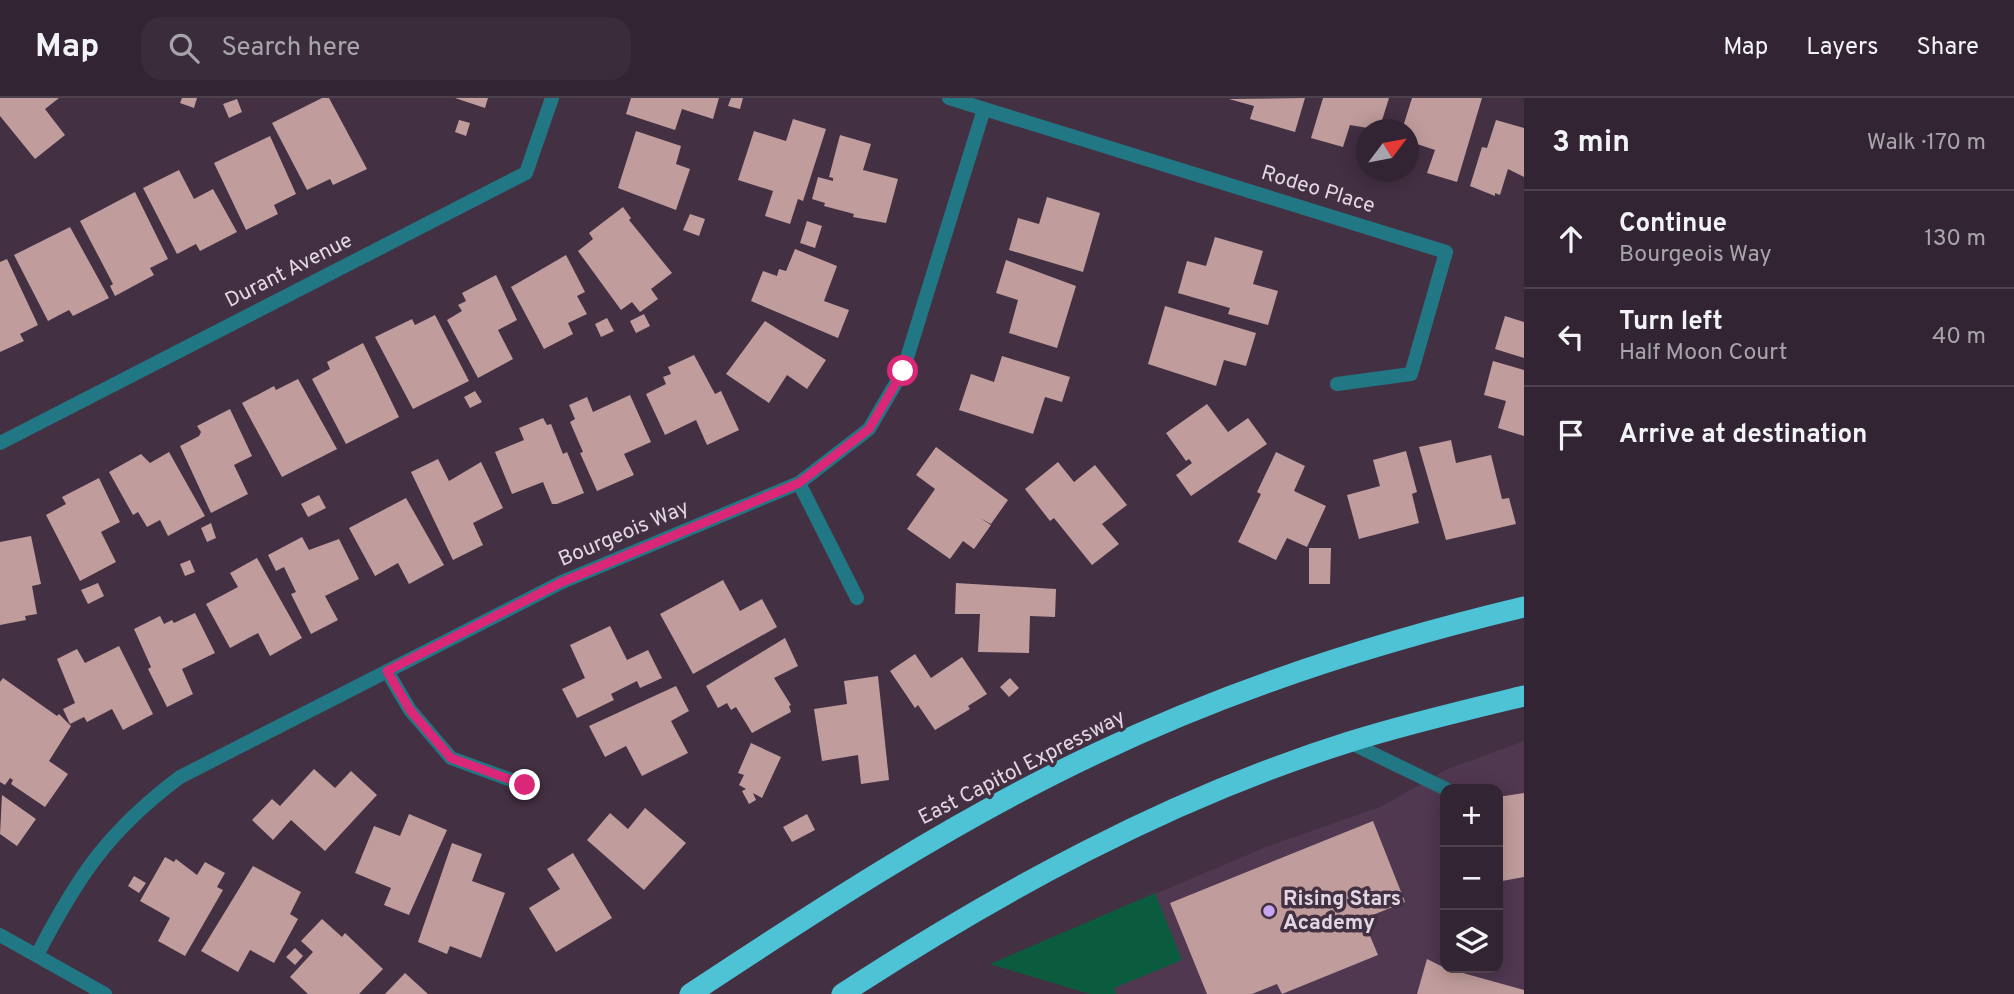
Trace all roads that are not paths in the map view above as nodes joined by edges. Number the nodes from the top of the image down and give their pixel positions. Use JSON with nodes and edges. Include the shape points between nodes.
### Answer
{"nodes":[{"id":1,"x":552,"y":98,"type":"edge"},
{"id":2,"x":949,"y":98,"type":"edge"},
{"id":3,"x":984,"y":109,"type":"junction"},
{"id":4,"x":1336,"y":384,"type":"dead end"},
{"id":5,"x":0,"y":443,"type":"edge"},
{"id":6,"x":799,"y":483,"type":"junction"},
{"id":7,"x":857,"y":598,"type":"dead end"},
{"id":8,"x":1524,"y":607,"type":"edge"},
{"id":9,"x":387,"y":671,"type":"junction"},
{"id":10,"x":1524,"y":696,"type":"edge"},
{"id":11,"x":1349,"y":742,"type":"junction"},
{"id":12,"x":525,"y":785,"type":"dead end"},
{"id":13,"x":1440,"y":786,"type":"edge"},
{"id":14,"x":0,"y":934,"type":"edge"},
{"id":15,"x":37,"y":955,"type":"junction"},
{"id":16,"x":105,"y":994,"type":"edge"},
{"id":17,"x":690,"y":994,"type":"edge"},
{"id":18,"x":842,"y":994,"type":"edge"}],
"edges":[{"from":1,"to":5,"type":"street","name":"Durant Avenue","via":[[526,173]]},
{"from":2,"to":3,"type":"street"},
{"from":3,"to":4,"type":"street","name":"Rodeo Place","via":[[1447,252],[1411,374]]},
{"from":3,"to":6,"type":"street","name":"Bourgeois Way","via":[[903,371],[869,429]]},
{"from":6,"to":7,"type":"street"},
{"from":6,"to":9,"type":"street","name":"Bourgeois Way","via":[[562,582]]},
{"from":8,"to":17,"type":"highway","name":"East Capitol Expressway","via":[[1383,644],[1273,681],[1094,754],[925,845]]},
{"from":9,"to":12,"type":"street","via":[[410,710],[451,758]]},
{"from":9,"to":15,"type":"street","name":"Bourgeois Way","via":[[180,777],[139,808],[98,851]]},
{"from":10,"to":11,"type":"highway"},
{"from":11,"to":13,"type":"street"},
{"from":11,"to":18,"type":"highway","via":[[1149,820],[1053,867],[940,930]]},
{"from":14,"to":15,"type":"street"},
{"from":15,"to":16,"type":"street"}]}
